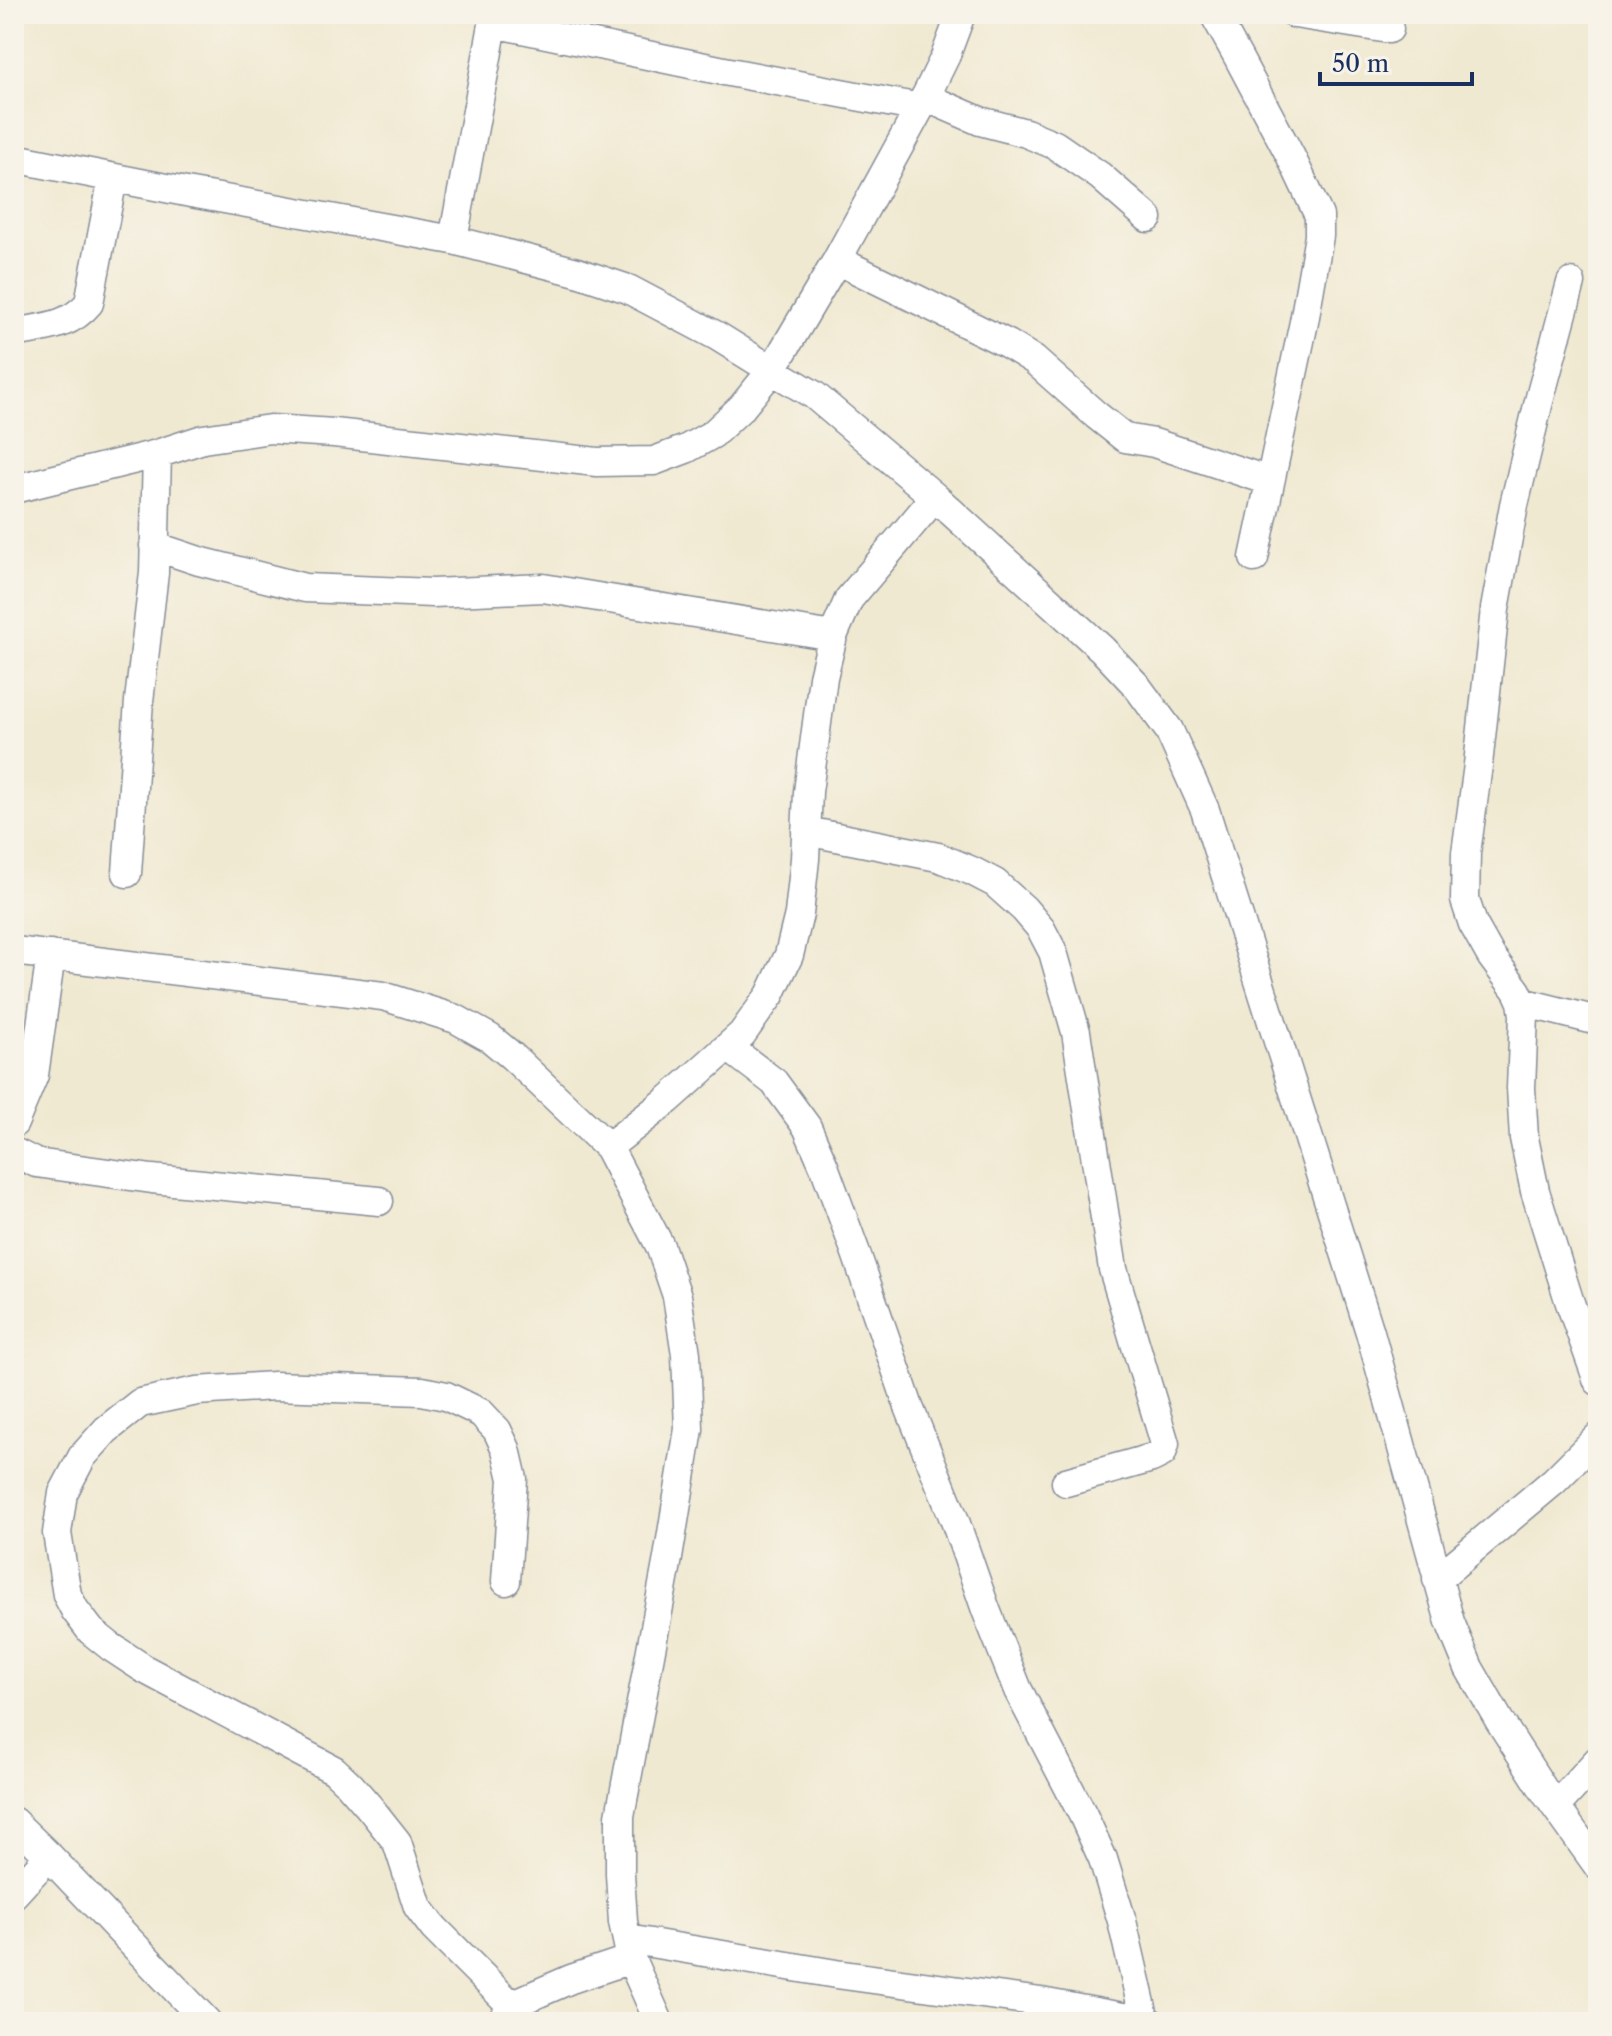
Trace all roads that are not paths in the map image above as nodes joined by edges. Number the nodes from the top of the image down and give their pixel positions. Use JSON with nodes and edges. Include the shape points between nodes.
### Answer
{"nodes":[{"id":1,"x":961,"y":14,"type":"edge"},
{"id":2,"x":1214,"y":14,"type":"edge"},
{"id":3,"x":1295,"y":14,"type":"edge"},
{"id":4,"x":494,"y":18,"type":"edge"},
{"id":5,"x":1389,"y":29,"type":"dead end"},
{"id":6,"x":923,"y":103,"type":"junction"},
{"id":7,"x":14,"y":158,"type":"edge"},
{"id":8,"x":113,"y":178,"type":"junction"},
{"id":9,"x":1148,"y":218,"type":"dead end"},
{"id":10,"x":453,"y":240,"type":"junction"},
{"id":11,"x":837,"y":260,"type":"junction"},
{"id":12,"x":1571,"y":283,"type":"dead end"},
{"id":13,"x":14,"y":333,"type":"edge"},
{"id":14,"x":772,"y":370,"type":"junction"},
{"id":15,"x":157,"y":454,"type":"junction"},
{"id":16,"x":1270,"y":481,"type":"junction"},
{"id":17,"x":14,"y":489,"type":"edge"},
{"id":18,"x":935,"y":497,"type":"junction"},
{"id":19,"x":154,"y":546,"type":"junction"},
{"id":20,"x":1254,"y":558,"type":"dead end"},
{"id":21,"x":833,"y":636,"type":"junction"},
{"id":22,"x":806,"y":831,"type":"junction"},
{"id":23,"x":127,"y":873,"type":"dead end"},
{"id":24,"x":14,"y":951,"type":"edge"},
{"id":25,"x":51,"y":955,"type":"junction"},
{"id":26,"x":1522,"y":1002,"type":"junction"},
{"id":27,"x":1598,"y":1021,"type":"edge"},
{"id":28,"x":728,"y":1047,"type":"junction"},
{"id":29,"x":14,"y":1123,"type":"edge"},
{"id":30,"x":608,"y":1147,"type":"junction"},
{"id":31,"x":14,"y":1152,"type":"edge"},
{"id":32,"x":379,"y":1201,"type":"dead end"},
{"id":33,"x":1598,"y":1381,"type":"edge"},
{"id":34,"x":1598,"y":1437,"type":"edge"},
{"id":35,"x":1066,"y":1482,"type":"dead end"},
{"id":36,"x":1437,"y":1579,"type":"junction"},
{"id":37,"x":506,"y":1581,"type":"dead end"},
{"id":38,"x":1598,"y":1760,"type":"edge"},
{"id":39,"x":1556,"y":1806,"type":"junction"},
{"id":40,"x":14,"y":1822,"type":"edge"},
{"id":41,"x":49,"y":1856,"type":"junction"},
{"id":42,"x":1598,"y":1866,"type":"edge"},
{"id":43,"x":14,"y":1894,"type":"edge"},
{"id":44,"x":629,"y":1949,"type":"junction"},
{"id":45,"x":507,"y":2013,"type":"edge"},
{"id":46,"x":1142,"y":2021,"type":"edge"},
{"id":47,"x":207,"y":2022,"type":"edge"},
{"id":48,"x":659,"y":2022,"type":"edge"}],
"edges":[{"from":1,"to":6,"type":"street"},
{"from":2,"to":16,"type":"street","via":[[1319,216],[1304,322]]},
{"from":3,"to":5,"type":"street"},
{"from":4,"to":6,"type":"street","via":[[724,71]]},
{"from":4,"to":10,"type":"street"},
{"from":6,"to":9,"type":"street","via":[[1055,145]]},
{"from":6,"to":11,"type":"street"},
{"from":7,"to":8,"type":"street"},
{"from":8,"to":10,"type":"street"},
{"from":8,"to":13,"type":"street","via":[[89,303],[65,322]]},
{"from":10,"to":14,"type":"street","via":[[628,289]]},
{"from":11,"to":14,"type":"street"},
{"from":11,"to":16,"type":"street","via":[[1034,360],[1125,438]]},
{"from":12,"to":26,"type":"street","via":[[1539,401],[1495,609],[1466,853],[1465,900],[1473,924]]},
{"from":14,"to":15,"type":"street","via":[[713,434],[654,461],[597,462],[270,429],[203,439]]},
{"from":14,"to":18,"type":"street","via":[[814,395]]},
{"from":15,"to":17,"type":"street"},
{"from":15,"to":19,"type":"street"},
{"from":16,"to":20,"type":"street"},
{"from":18,"to":21,"type":"street","via":[[849,599]]},
{"from":18,"to":36,"type":"street","via":[[1102,649],[1136,685],[1176,743],[1205,810],[1370,1332]]},
{"from":19,"to":21,"type":"street","via":[[305,588],[433,593],[543,588]]},
{"from":19,"to":23,"type":"street"},
{"from":21,"to":22,"type":"street","via":[[823,677]]},
{"from":22,"to":28,"type":"street","via":[[799,914],[789,955],[770,995]]},
{"from":22,"to":35,"type":"street","via":[[938,857],[972,871],[1024,909],[1053,952],[1076,1032],[1113,1269],[1165,1444],[1152,1458]]},
{"from":24,"to":25,"type":"street"},
{"from":25,"to":29,"type":"street","via":[[34,1075]]},
{"from":25,"to":30,"type":"street","via":[[383,996],[456,1019],[513,1057]]},
{"from":26,"to":27,"type":"street"},
{"from":26,"to":33,"type":"street","via":[[1521,1088],[1529,1165]]},
{"from":28,"to":30,"type":"street"},
{"from":28,"to":46,"type":"street","via":[[774,1082],[807,1127],[824,1166],[1018,1690],[1103,1859]]},
{"from":30,"to":44,"type":"street","via":[[660,1246],[677,1296],[689,1429],[620,1816],[623,1922]]},
{"from":31,"to":32,"type":"street","via":[[36,1163],[152,1179]]},
{"from":34,"to":36,"type":"street"},
{"from":36,"to":39,"type":"street","via":[[1469,1668]]},
{"from":37,"to":45,"type":"street","via":[[513,1479],[506,1449],[481,1413],[422,1391],[274,1386],[197,1391],[140,1403],[82,1457],[63,1493],[57,1533],[67,1595],[91,1631],[146,1670],[334,1770],[397,1842],[418,1907]]},
{"from":38,"to":39,"type":"street"},
{"from":39,"to":42,"type":"street"},
{"from":40,"to":41,"type":"street"},
{"from":41,"to":43,"type":"street"},
{"from":41,"to":47,"type":"street"},
{"from":44,"to":45,"type":"street"},
{"from":44,"to":46,"type":"street","via":[[1041,2002]]},
{"from":44,"to":48,"type":"street"}]}
